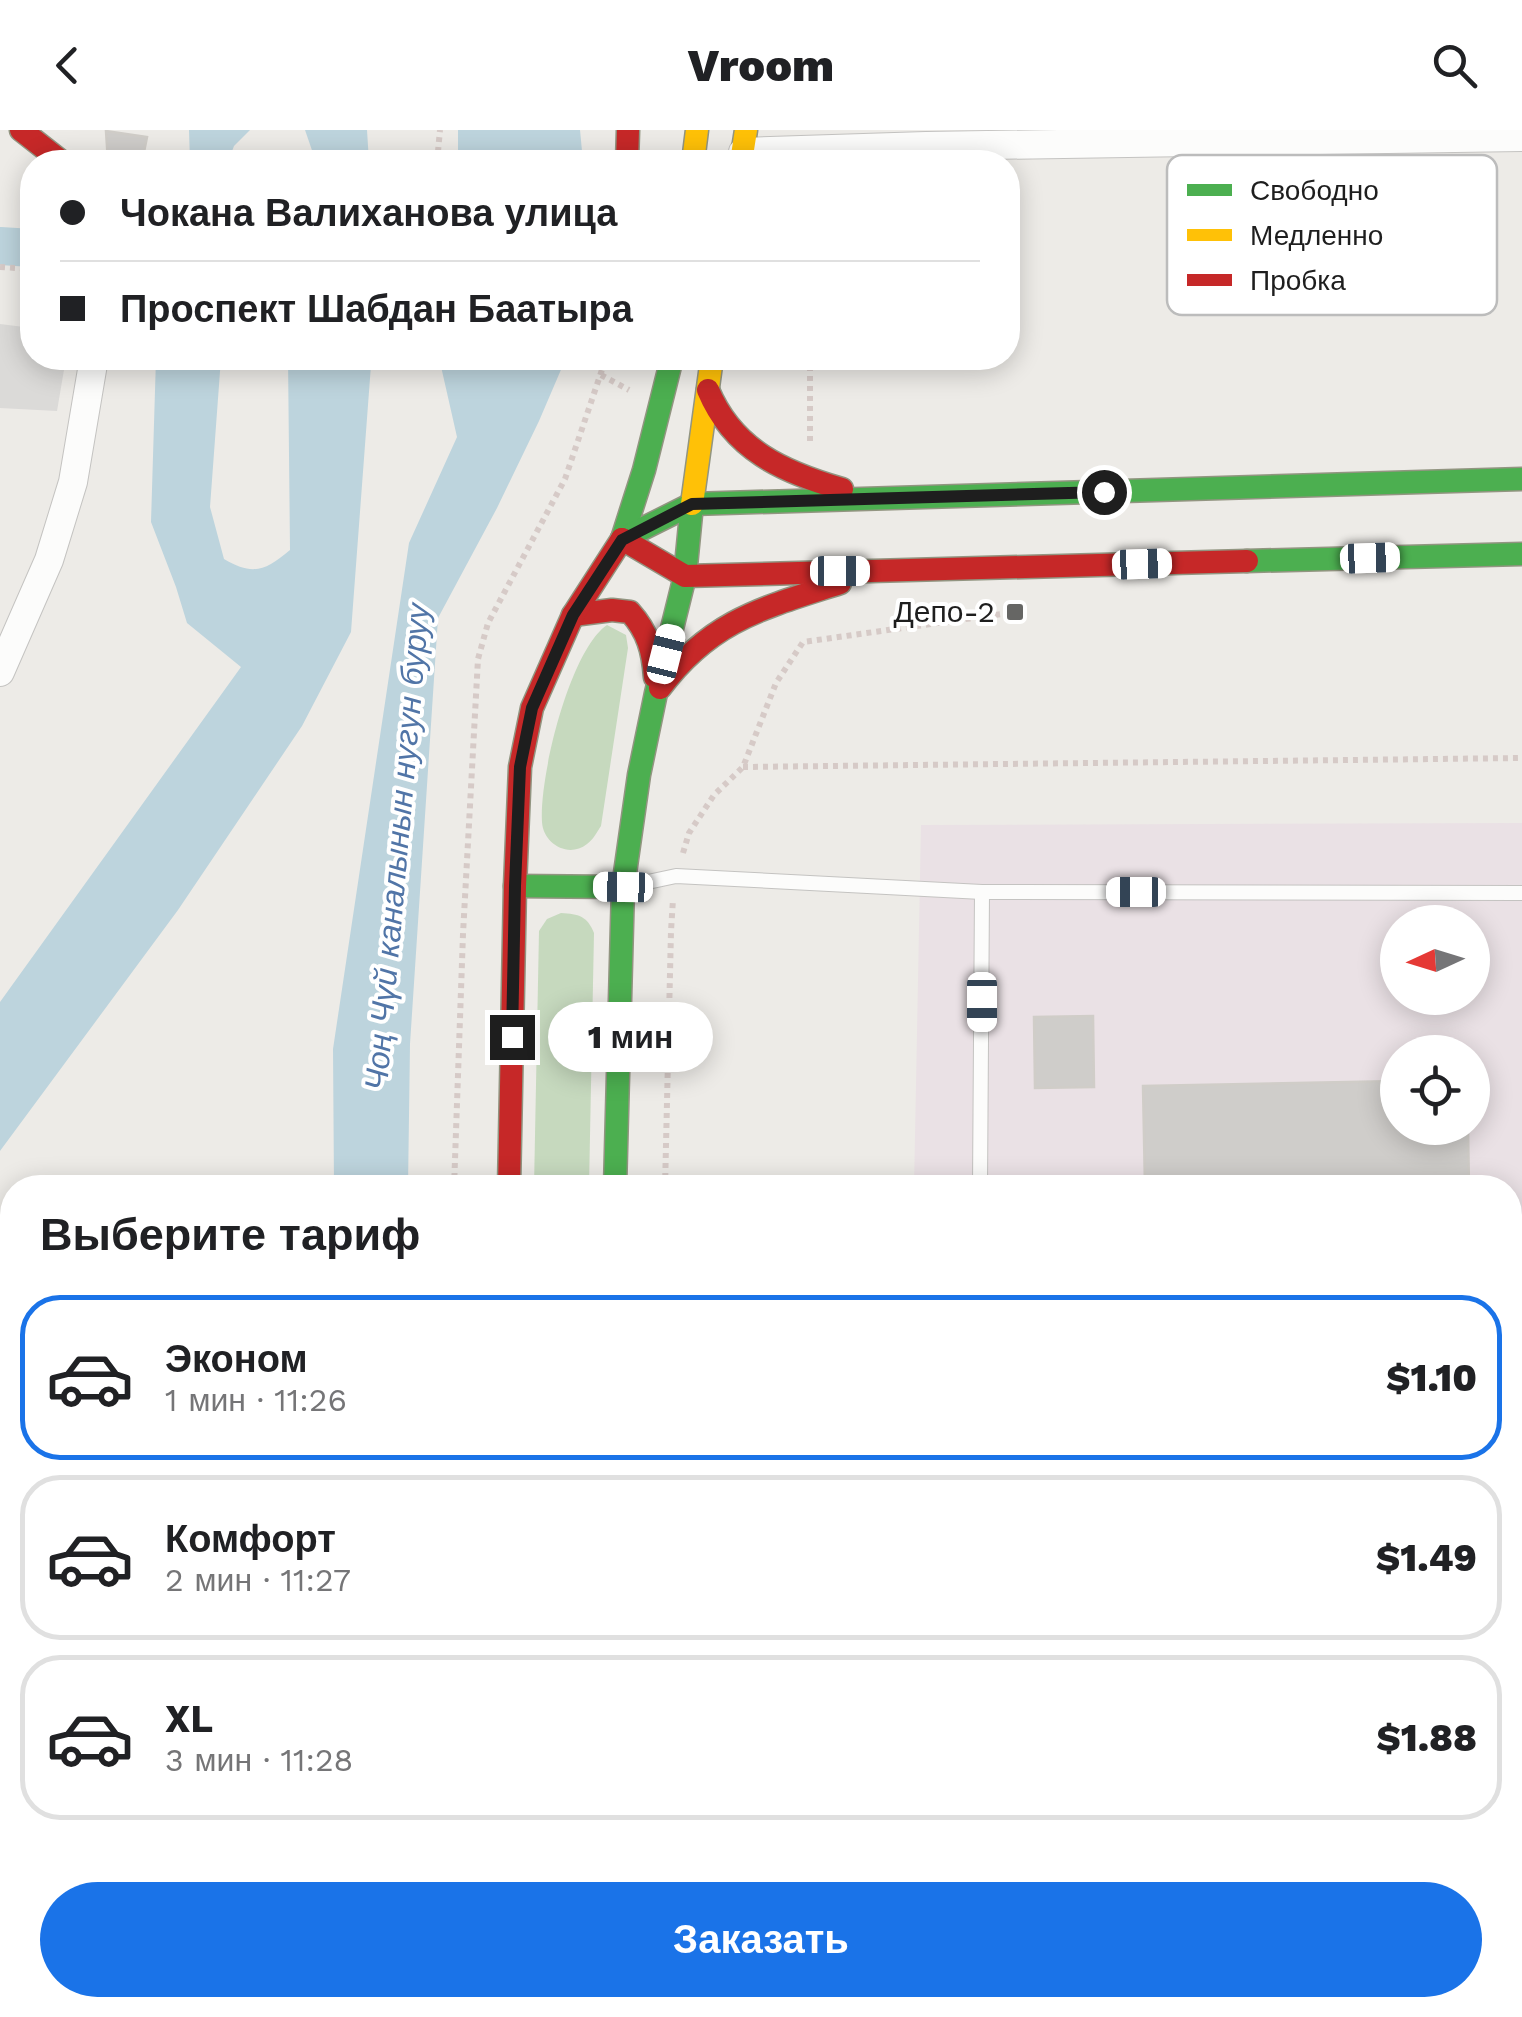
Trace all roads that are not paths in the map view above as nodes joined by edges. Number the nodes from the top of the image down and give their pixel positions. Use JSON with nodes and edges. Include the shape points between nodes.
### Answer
{"nodes":[{"id":1,"x":21,"y":130,"type":"edge"},
{"id":2,"x":1522,"y":138,"type":"edge"},
{"id":3,"x":744,"y":148,"type":"edge"},
{"id":4,"x":47,"y":150,"type":"edge"},
{"id":5,"x":92,"y":370,"type":"edge"},
{"id":6,"x":669,"y":370,"type":"edge"},
{"id":7,"x":710,"y":370,"type":"edge"},
{"id":8,"x":708,"y":390,"type":"junction"},
{"id":9,"x":1522,"y":479,"type":"edge"},
{"id":10,"x":876,"y":499,"type":"junction"},
{"id":11,"x":692,"y":504,"type":"junction"},
{"id":12,"x":622,"y":540,"type":"junction"},
{"id":13,"x":1522,"y":554,"type":"edge"},
{"id":14,"x":874,"y":571,"type":"junction"},
{"id":15,"x":685,"y":576,"type":"junction"},
{"id":16,"x":573,"y":615,"type":"junction"},
{"id":17,"x":0,"y":672,"type":"edge"},
{"id":18,"x":656,"y":692,"type":"junction"},
{"id":19,"x":515,"y":886,"type":"junction"},
{"id":20,"x":623,"y":887,"type":"junction"},
{"id":21,"x":982,"y":892,"type":"junction"},
{"id":22,"x":1522,"y":894,"type":"edge"},
{"id":23,"x":510,"y":1175,"type":"edge"},
{"id":24,"x":615,"y":1175,"type":"edge"},
{"id":25,"x":980,"y":1175,"type":"edge"}],
"edges":[{"from":1,"to":4,"type":"main road"},
{"from":2,"to":3,"type":"street"},
{"from":5,"to":17,"type":"street","via":[[73,482],[49,560]]},
{"from":6,"to":12,"type":"main road"},
{"from":7,"to":8,"type":"main road"},
{"from":8,"to":10,"type":"main road","via":[[724,422],[776,466]]},
{"from":8,"to":11,"type":"main road"},
{"from":9,"to":10,"type":"main road"},
{"from":10,"to":11,"type":"main road"},
{"from":11,"to":12,"type":"main road"},
{"from":11,"to":15,"type":"main road"},
{"from":12,"to":15,"type":"main road"},
{"from":12,"to":16,"type":"main road"},
{"from":13,"to":14,"type":"main road"},
{"from":14,"to":15,"type":"main road"},
{"from":14,"to":18,"type":"main road","via":[[730,623],[682,659]]},
{"from":15,"to":18,"type":"main road"},
{"from":16,"to":18,"type":"main road","via":[[630,612],[645,627],[653,650]]},
{"from":16,"to":19,"type":"main road","via":[[532,708],[520,767]]},
{"from":18,"to":20,"type":"main road"},
{"from":19,"to":20,"type":"main road"},
{"from":19,"to":23,"type":"main road"},
{"from":20,"to":21,"type":"lane","via":[[676,876]]},
{"from":20,"to":24,"type":"main road"},
{"from":21,"to":22,"type":"lane"},
{"from":21,"to":25,"type":"lane"}]}
